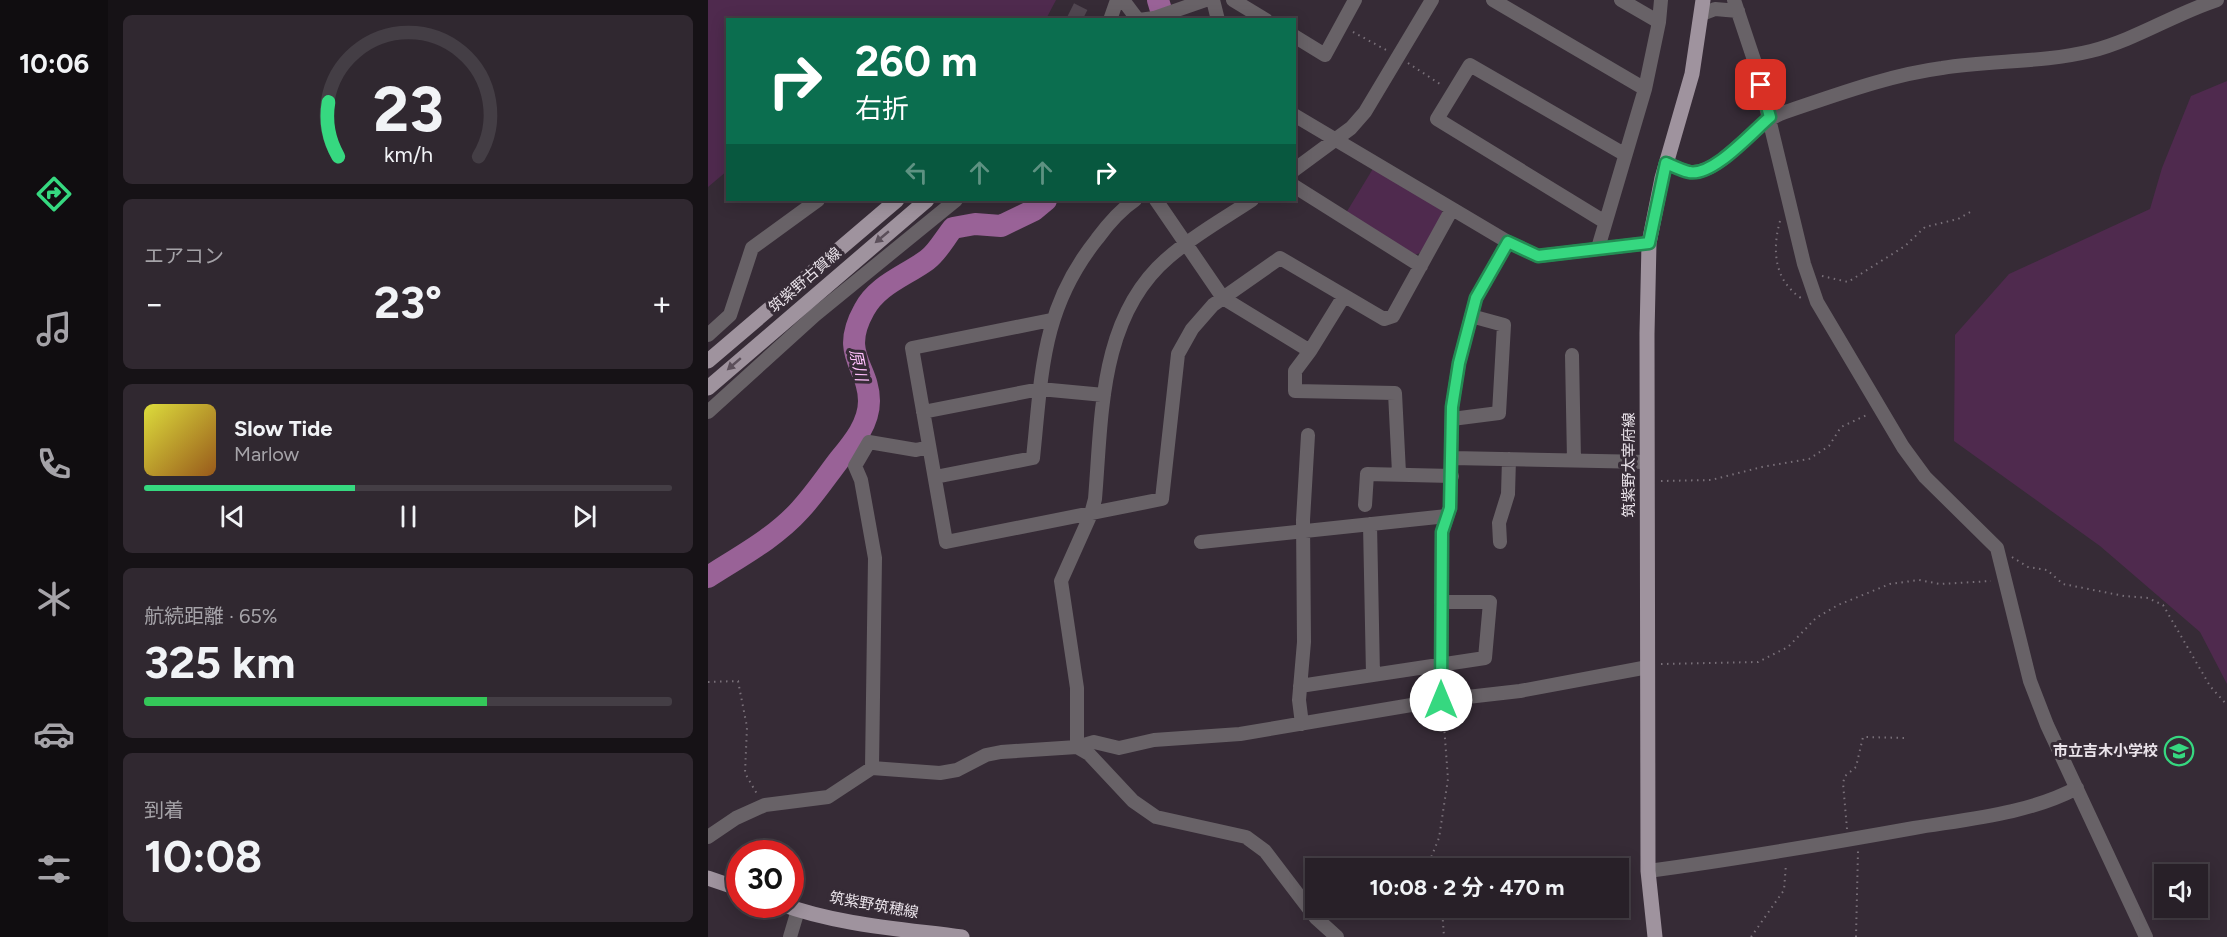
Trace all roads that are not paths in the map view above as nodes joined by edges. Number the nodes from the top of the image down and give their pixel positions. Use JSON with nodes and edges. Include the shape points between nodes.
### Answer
{"nodes":[{"id":1,"x":1117,"y":0,"type":"edge"},
{"id":2,"x":1123,"y":0,"type":"edge"},
{"id":3,"x":1206,"y":0,"type":"edge"},
{"id":4,"x":1213,"y":0,"type":"edge"},
{"id":5,"x":1233,"y":0,"type":"edge"},
{"id":6,"x":1355,"y":0,"type":"edge"},
{"id":7,"x":1432,"y":0,"type":"edge"},
{"id":8,"x":1493,"y":0,"type":"edge"},
{"id":9,"x":1621,"y":0,"type":"edge"},
{"id":10,"x":1661,"y":0,"type":"edge"},
{"id":11,"x":2217,"y":0,"type":"edge"},
{"id":12,"x":1736,"y":6,"type":"edge"},
{"id":13,"x":1703,"y":7,"type":"edge"},
{"id":14,"x":1110,"y":18,"type":"edge"},
{"id":15,"x":1136,"y":18,"type":"edge"},
{"id":16,"x":1154,"y":18,"type":"edge"},
{"id":17,"x":1218,"y":18,"type":"edge"},
{"id":18,"x":1263,"y":18,"type":"edge"},
{"id":19,"x":1659,"y":22,"type":"junction"},
{"id":20,"x":1296,"y":37,"type":"edge"},
{"id":21,"x":1645,"y":89,"type":"junction"},
{"id":22,"x":1296,"y":116,"type":"edge"},
{"id":23,"x":1770,"y":117,"type":"junction"},
{"id":24,"x":1336,"y":140,"type":"junction"},
{"id":25,"x":1624,"y":154,"type":"junction"},
{"id":26,"x":1666,"y":163,"type":"junction"},
{"id":27,"x":1296,"y":169,"type":"edge"},
{"id":28,"x":1296,"y":187,"type":"edge"},
{"id":29,"x":817,"y":201,"type":"edge"},
{"id":30,"x":896,"y":201,"type":"edge"},
{"id":31,"x":926,"y":201,"type":"edge"},
{"id":32,"x":955,"y":201,"type":"edge"},
{"id":33,"x":1133,"y":201,"type":"edge"},
{"id":34,"x":1157,"y":201,"type":"edge"},
{"id":35,"x":1251,"y":201,"type":"edge"},
{"id":36,"x":1452,"y":209,"type":"junction"},
{"id":37,"x":1605,"y":222,"type":"junction"},
{"id":38,"x":1508,"y":242,"type":"junction"},
{"id":39,"x":1649,"y":243,"type":"junction"},
{"id":40,"x":1186,"y":245,"type":"junction"},
{"id":41,"x":1598,"y":248,"type":"junction"},
{"id":42,"x":1420,"y":266,"type":"junction"},
{"id":43,"x":1344,"y":296,"type":"junction"},
{"id":44,"x":1223,"y":298,"type":"junction"},
{"id":45,"x":1471,"y":316,"type":"junction"},
{"id":46,"x":1051,"y":320,"type":"junction"},
{"id":47,"x":708,"y":335,"type":"edge"},
{"id":48,"x":1310,"y":351,"type":"junction"},
{"id":49,"x":1572,"y":355,"type":"dead end"},
{"id":50,"x":708,"y":361,"type":"edge"},
{"id":51,"x":708,"y":388,"type":"edge"},
{"id":52,"x":1040,"y":389,"type":"junction"},
{"id":53,"x":1104,"y":395,"type":"junction"},
{"id":54,"x":708,"y":412,"type":"edge"},
{"id":55,"x":924,"y":412,"type":"junction"},
{"id":56,"x":1452,"y":419,"type":"junction"},
{"id":57,"x":1308,"y":435,"type":"dead end"},
{"id":58,"x":929,"y":447,"type":"junction"},
{"id":59,"x":1452,"y":458,"type":"junction"},
{"id":60,"x":1509,"y":459,"type":"junction"},
{"id":61,"x":1574,"y":460,"type":"junction"},
{"id":62,"x":1647,"y":462,"type":"junction"},
{"id":63,"x":1399,"y":473,"type":"junction"},
{"id":64,"x":1452,"y":476,"type":"junction"},
{"id":65,"x":935,"y":477,"type":"junction"},
{"id":66,"x":1365,"y":506,"type":"dead end"},
{"id":67,"x":1091,"y":514,"type":"junction"},
{"id":68,"x":1447,"y":516,"type":"junction"},
{"id":69,"x":1370,"y":524,"type":"junction"},
{"id":70,"x":1303,"y":531,"type":"junction"},
{"id":71,"x":1201,"y":542,"type":"dead end"},
{"id":72,"x":1500,"y":542,"type":"dead end"},
{"id":73,"x":1441,"y":602,"type":"junction"},
{"id":74,"x":1441,"y":664,"type":"junction"},
{"id":75,"x":1648,"y":667,"type":"junction"},
{"id":76,"x":1373,"y":675,"type":"junction"},
{"id":77,"x":1300,"y":686,"type":"junction"},
{"id":78,"x":1441,"y":700,"type":"junction"},
{"id":79,"x":1302,"y":724,"type":"junction"},
{"id":80,"x":1077,"y":747,"type":"junction"},
{"id":81,"x":872,"y":768,"type":"junction"},
{"id":82,"x":2077,"y":788,"type":"junction"},
{"id":83,"x":708,"y":837,"type":"edge"},
{"id":84,"x":1648,"y":871,"type":"junction"},
{"id":85,"x":708,"y":878,"type":"edge"},
{"id":86,"x":726,"y":885,"type":"edge"},
{"id":87,"x":804,"y":911,"type":"edge"},
{"id":88,"x":796,"y":918,"type":"edge"},
{"id":89,"x":790,"y":937,"type":"edge"},
{"id":90,"x":962,"y":937,"type":"edge"},
{"id":91,"x":1337,"y":937,"type":"edge"},
{"id":92,"x":1655,"y":937,"type":"edge"},
{"id":93,"x":2146,"y":937,"type":"edge"}],
"edges":[{"from":1,"to":14,"type":"street"},
{"from":2,"to":15,"type":"street"},
{"from":3,"to":16,"type":"street"},
{"from":4,"to":17,"type":"street"},
{"from":5,"to":18,"type":"street"},
{"from":6,"to":20,"type":"street","via":[[1325,55]]},
{"from":7,"to":24,"type":"street","via":[[1365,112]]},
{"from":8,"to":21,"type":"street"},
{"from":9,"to":19,"type":"street"},
{"from":10,"to":19,"type":"street"},
{"from":11,"to":23,"type":"street","via":[[2093,51],[2050,59],[1941,68],[1868,85]]},
{"from":12,"to":13,"type":"street"},
{"from":12,"to":23,"type":"street"},
{"from":13,"to":26,"type":"main road","name":"筑紫野太宰府線","via":[[1692,74]]},
{"from":19,"to":21,"type":"street"},
{"from":21,"to":25,"type":"street"},
{"from":22,"to":24,"type":"street"},
{"from":23,"to":26,"type":"street","via":[[1718,162],[1702,170],[1690,172]]},
{"from":23,"to":82,"type":"street","via":[[1818,305],[1925,477],[1988,536],[1999,554],[2030,681]]},
{"from":24,"to":27,"type":"street"},
{"from":24,"to":36,"type":"street"},
{"from":25,"to":37,"type":"street"},
{"from":25,"to":37,"type":"street","via":[[1470,65],[1437,119]]},
{"from":26,"to":39,"type":"main road","name":"筑紫野太宰府線"},
{"from":28,"to":42,"type":"street"},
{"from":29,"to":47,"type":"street","via":[[752,248],[730,315]]},
{"from":30,"to":50,"type":"main road","name":"筑紫野古賀線"},
{"from":31,"to":51,"type":"main road","name":"筑紫野古賀線","one_way":true},
{"from":32,"to":54,"type":"street","via":[[816,315]]},
{"from":33,"to":46,"type":"street","via":[[1080,260]]},
{"from":34,"to":40,"type":"street"},
{"from":35,"to":40,"type":"street"},
{"from":36,"to":38,"type":"street"},
{"from":36,"to":42,"type":"street"},
{"from":37,"to":41,"type":"street"},
{"from":38,"to":41,"type":"street","via":[[1538,256]]},
{"from":38,"to":45,"type":"street","via":[[1476,298]]},
{"from":39,"to":41,"type":"street"},
{"from":39,"to":62,"type":"main road","name":"筑紫野太宰府線"},
{"from":40,"to":44,"type":"street"},
{"from":40,"to":53,"type":"street","via":[[1148,278],[1131,303],[1113,348]]},
{"from":42,"to":43,"type":"street","via":[[1393,316],[1384,319]]},
{"from":43,"to":44,"type":"street","via":[[1280,258]]},
{"from":43,"to":48,"type":"street"},
{"from":44,"to":48,"type":"street"},
{"from":44,"to":67,"type":"street","via":[[1192,329],[1178,354],[1162,499]]},
{"from":45,"to":56,"type":"street","via":[[1459,363]]},
{"from":45,"to":56,"type":"street","via":[[1504,325],[1499,413]]},
{"from":46,"to":52,"type":"street"},
{"from":46,"to":55,"type":"street","via":[[912,348]]},
{"from":48,"to":63,"type":"street","via":[[1295,371],[1295,391],[1395,393]]},
{"from":49,"to":61,"type":"street"},
{"from":52,"to":53,"type":"street"},
{"from":52,"to":55,"type":"street"},
{"from":52,"to":65,"type":"street","via":[[1033,458]]},
{"from":53,"to":67,"type":"street"},
{"from":55,"to":58,"type":"street"},
{"from":56,"to":59,"type":"street"},
{"from":57,"to":70,"type":"street"},
{"from":58,"to":65,"type":"street"},
{"from":58,"to":81,"type":"street","via":[[916,450],[869,442],[855,466],[875,558]]},
{"from":59,"to":60,"type":"street"},
{"from":59,"to":64,"type":"street"},
{"from":60,"to":61,"type":"street"},
{"from":60,"to":72,"type":"street","via":[[1509,494],[1499,523]]},
{"from":61,"to":62,"type":"street"},
{"from":62,"to":75,"type":"main road","name":"筑紫野太宰府線"},
{"from":63,"to":64,"type":"street"},
{"from":63,"to":66,"type":"street","via":[[1367,474]]},
{"from":64,"to":68,"type":"street"},
{"from":65,"to":67,"type":"street","via":[[946,542]]},
{"from":67,"to":80,"type":"street","via":[[1061,581],[1077,688]]},
{"from":68,"to":69,"type":"street"},
{"from":68,"to":73,"type":"street","via":[[1442,532]]},
{"from":69,"to":70,"type":"street"},
{"from":69,"to":76,"type":"street"},
{"from":70,"to":71,"type":"street"},
{"from":70,"to":77,"type":"street","via":[[1304,642]]},
{"from":73,"to":74,"type":"street"},
{"from":73,"to":74,"type":"street","via":[[1490,602],[1485,658]]},
{"from":74,"to":76,"type":"street"},
{"from":74,"to":78,"type":"street"},
{"from":75,"to":78,"type":"street","via":[[1520,691]]},
{"from":75,"to":84,"type":"main road","name":"筑紫野太宰府線"},
{"from":76,"to":77,"type":"street"},
{"from":77,"to":79,"type":"street"},
{"from":78,"to":79,"type":"street"},
{"from":79,"to":80,"type":"street","via":[[1240,734],[1154,740],[1119,748],[1094,742]]},
{"from":80,"to":81,"type":"street","via":[[1001,752],[940,773]]},
{"from":80,"to":91,"type":"street","via":[[1089,754],[1133,801],[1156,817],[1221,829],[1259,846],[1316,918]]},
{"from":81,"to":83,"type":"street","via":[[828,797],[765,805]]},
{"from":82,"to":84,"type":"street","via":[[2023,807],[1785,852]]},
{"from":82,"to":93,"type":"street"},
{"from":84,"to":92,"type":"main road","name":"筑紫野太宰府線"},
{"from":85,"to":86,"type":"main road"},
{"from":87,"to":90,"type":"main road","name":"筑紫野筑穂線"},
{"from":88,"to":89,"type":"street"}]}
